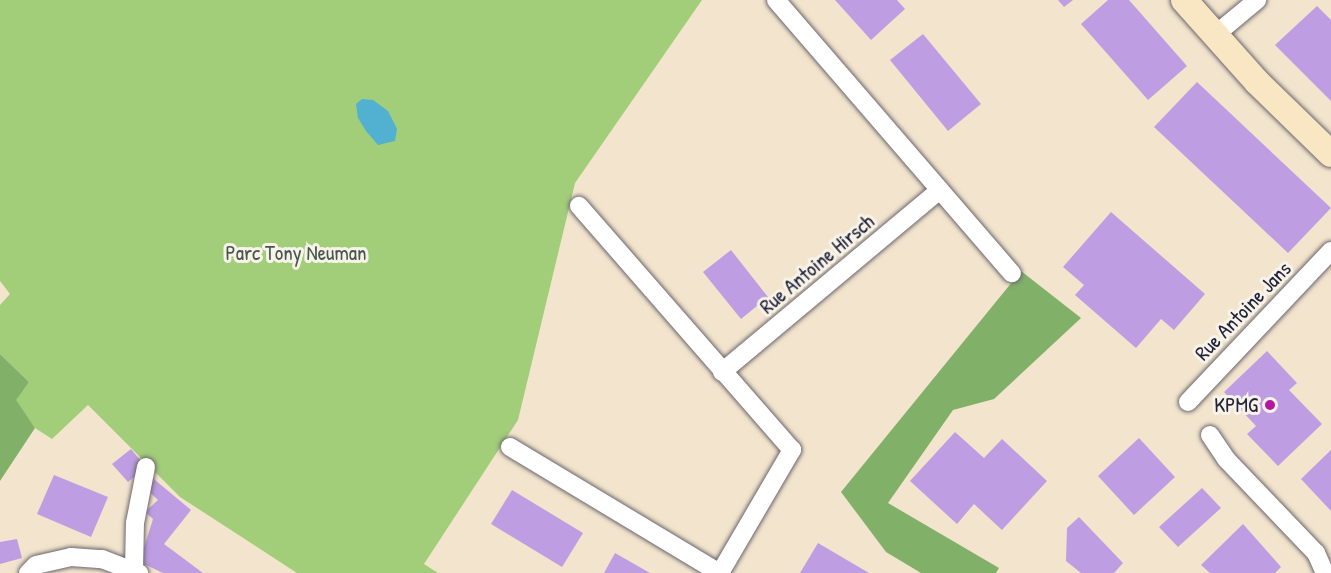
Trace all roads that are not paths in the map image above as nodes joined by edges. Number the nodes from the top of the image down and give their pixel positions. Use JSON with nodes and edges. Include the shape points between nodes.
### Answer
{"nodes":[{"id":1,"x":776,"y":0,"type":"edge"},
{"id":2,"x":1184,"y":0,"type":"edge"},
{"id":3,"x":1257,"y":0,"type":"edge"},
{"id":4,"x":1215,"y":35,"type":"junction"},
{"id":5,"x":1331,"y":154,"type":"edge"},
{"id":6,"x":940,"y":190,"type":"junction"},
{"id":7,"x":579,"y":206,"type":"dead end"},
{"id":8,"x":1331,"y":251,"type":"edge"},
{"id":9,"x":1012,"y":273,"type":"dead end"},
{"id":10,"x":722,"y":372,"type":"junction"},
{"id":11,"x":1188,"y":402,"type":"dead end"},
{"id":12,"x":1210,"y":435,"type":"dead end"},
{"id":13,"x":510,"y":447,"type":"dead end"},
{"id":14,"x":146,"y":467,"type":"dead end"},
{"id":15,"x":136,"y":571,"type":"edge"},
{"id":16,"x":28,"y":573,"type":"edge"},
{"id":17,"x":1325,"y":573,"type":"edge"}],
"edges":[{"from":1,"to":6,"type":"street"},
{"from":2,"to":4,"type":"main road"},
{"from":3,"to":4,"type":"street"},
{"from":4,"to":5,"type":"main road"},
{"from":6,"to":9,"type":"street"},
{"from":6,"to":10,"type":"street","name":"Rue Antoine Hirsch"},
{"from":7,"to":10,"type":"street"},
{"from":8,"to":11,"type":"street","name":"Rue Antoine Jans"},
{"from":10,"to":13,"type":"street","via":[[792,450],[720,573]]},
{"from":12,"to":17,"type":"street","via":[[1227,460],[1316,553]]},
{"from":14,"to":15,"type":"street","via":[[135,523]]},
{"from":15,"to":16,"type":"street","via":[[102,559],[71,557],[36,565]]}]}
